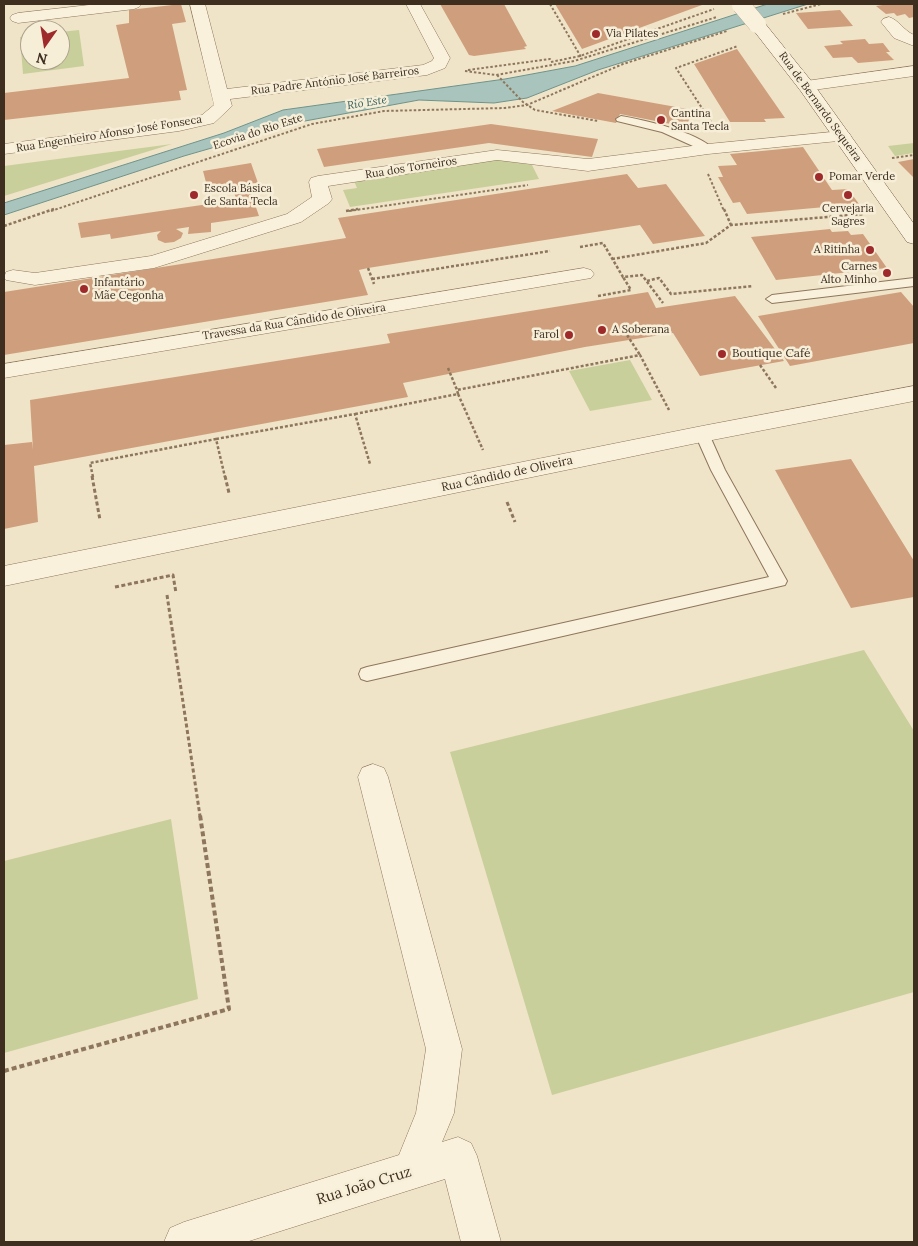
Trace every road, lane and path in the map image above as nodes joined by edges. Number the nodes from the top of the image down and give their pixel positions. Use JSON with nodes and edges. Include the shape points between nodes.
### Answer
{"nodes":[{"id":1,"x":134,"y":4,"type":"edge"},
{"id":2,"x":197,"y":4,"type":"edge"},
{"id":3,"x":413,"y":4,"type":"edge"},
{"id":4,"x":550,"y":4,"type":"edge"},
{"id":5,"x":740,"y":4,"type":"edge"},
{"id":6,"x":821,"y":4,"type":"edge"},
{"id":7,"x":714,"y":8,"type":"dead end"},
{"id":8,"x":721,"y":15,"type":"dead end"},
{"id":9,"x":782,"y":16,"type":"dead end"},
{"id":10,"x":18,"y":18,"type":"dead end"},
{"id":11,"x":889,"y":22,"type":"dead end"},
{"id":12,"x":729,"y":30,"type":"dead end"},
{"id":13,"x":914,"y":41,"type":"edge"},
{"id":14,"x":740,"y":45,"type":"dead end"},
{"id":15,"x":583,"y":59,"type":"junction"},
{"id":16,"x":551,"y":62,"type":"junction"},
{"id":17,"x":553,"y":65,"type":"junction"},
{"id":18,"x":460,"y":69,"type":"dead end"},
{"id":19,"x":914,"y":70,"type":"edge"},
{"id":20,"x":465,"y":71,"type":"junction"},
{"id":21,"x":496,"y":75,"type":"junction"},
{"id":22,"x":806,"y":86,"type":"junction"},
{"id":23,"x":221,"y":95,"type":"junction"},
{"id":24,"x":527,"y":105,"type":"junction"},
{"id":25,"x":621,"y":118,"type":"dead end"},
{"id":26,"x":709,"y":119,"type":"dead end"},
{"id":27,"x":842,"y":136,"type":"junction"},
{"id":28,"x":4,"y":150,"type":"edge"},
{"id":29,"x":914,"y":155,"type":"edge"},
{"id":30,"x":706,"y":158,"type":"junction"},
{"id":31,"x":892,"y":158,"type":"dead end"},
{"id":32,"x":872,"y":214,"type":"dead end"},
{"id":33,"x":909,"y":221,"type":"edge"},
{"id":34,"x":731,"y":225,"type":"junction"},
{"id":35,"x":4,"y":226,"type":"edge"},
{"id":36,"x":914,"y":238,"type":"edge"},
{"id":37,"x":574,"y":248,"type":"dead end"},
{"id":38,"x":555,"y":251,"type":"dead end"},
{"id":39,"x":612,"y":259,"type":"junction"},
{"id":40,"x":368,"y":268,"type":"dead end"},
{"id":41,"x":584,"y":274,"type":"dead end"},
{"id":42,"x":13,"y":276,"type":"dead end"},
{"id":43,"x":372,"y":279,"type":"junction"},
{"id":44,"x":647,"y":280,"type":"junction"},
{"id":45,"x":914,"y":282,"type":"edge"},
{"id":46,"x":376,"y":290,"type":"dead end"},
{"id":47,"x":772,"y":299,"type":"joint"},
{"id":48,"x":663,"y":303,"type":"dead end"},
{"id":49,"x":627,"y":335,"type":"dead end"},
{"id":50,"x":640,"y":356,"type":"junction"},
{"id":51,"x":760,"y":365,"type":"dead end"},
{"id":52,"x":448,"y":368,"type":"dead end"},
{"id":53,"x":4,"y":371,"type":"edge"},
{"id":54,"x":776,"y":388,"type":"dead end"},
{"id":55,"x":457,"y":390,"type":"junction"},
{"id":56,"x":914,"y":393,"type":"edge"},
{"id":57,"x":458,"y":394,"type":"junction"},
{"id":58,"x":669,"y":410,"type":"dead end"},
{"id":59,"x":354,"y":414,"type":"junction"},
{"id":60,"x":702,"y":434,"type":"junction"},
{"id":61,"x":216,"y":439,"type":"junction"},
{"id":62,"x":481,"y":447,"type":"dead end"},
{"id":63,"x":370,"y":464,"type":"dead end"},
{"id":64,"x":229,"y":493,"type":"dead end"},
{"id":65,"x":506,"y":500,"type":"dead end"},
{"id":66,"x":100,"y":520,"type":"dead end"},
{"id":67,"x":516,"y":522,"type":"dead end"},
{"id":68,"x":4,"y":576,"type":"edge"},
{"id":69,"x":115,"y":587,"type":"dead end"},
{"id":70,"x":176,"y":593,"type":"dead end"},
{"id":71,"x":166,"y":595,"type":"dead end"},
{"id":72,"x":368,"y":674,"type":"dead end"},
{"id":73,"x":373,"y":777,"type":"dead end"},
{"id":74,"x":4,"y":1071,"type":"edge"},
{"id":75,"x":412,"y":1171,"type":"junction"},
{"id":76,"x":184,"y":1242,"type":"edge"},
{"id":77,"x":481,"y":1242,"type":"edge"}],
"edges":[{"from":1,"to":10,"type":"street"},
{"from":2,"to":23,"type":"street"},
{"from":3,"to":23,"type":"street","name":"Rua Padre António José Barreiros","via":[[442,58],[439,64],[427,70]]},
{"from":4,"to":15,"type":"path"},
{"from":5,"to":22,"type":"street","name":"Rua de Bernardo Sequeira","bridge":true},
{"from":6,"to":9,"type":"path","via":[[785,12]]},
{"from":7,"to":16,"type":"path","via":[[580,56]]},
{"from":8,"to":15,"type":"path"},
{"from":11,"to":13,"type":"street","via":[[900,35]]},
{"from":12,"to":24,"type":"path","name":"Ecovia do Rio Este","via":[[623,64]]},
{"from":14,"to":26,"type":"path","via":[[676,68]]},
{"from":15,"to":17,"type":"path"},
{"from":16,"to":17,"type":"path"},
{"from":16,"to":20,"type":"path","via":[[550,59]]},
{"from":17,"to":21,"type":"path"},
{"from":18,"to":20,"type":"path"},
{"from":19,"to":22,"type":"street"},
{"from":20,"to":21,"type":"path"},
{"from":21,"to":24,"type":"path"},
{"from":22,"to":27,"type":"street","name":"Rua de Bernardo Sequeira"},
{"from":23,"to":28,"type":"street","name":"Rua Engenheiro Afonso José Fonseca","via":[[223,106],[208,119],[179,126]]},
{"from":24,"to":35,"type":"path","name":"Ecovia do Rio Este","via":[[384,111],[312,124]]},
{"from":25,"to":30,"type":"lane","via":[[681,135]]},
{"from":27,"to":30,"type":"street","name":"Rua dos Torneiros"},
{"from":27,"to":33,"type":"street","name":"Rua de Bernardo Sequeira"},
{"from":29,"to":31,"type":"path"},
{"from":30,"to":34,"type":"path"},
{"from":30,"to":42,"type":"street","name":"Rua dos Torneiros","via":[[588,165],[497,155],[318,182],[322,199],[294,218],[164,259],[35,280]]},
{"from":32,"to":34,"type":"path"},
{"from":33,"to":36,"type":"street","name":"Rua de Bernardo Sequeira"},
{"from":34,"to":39,"type":"path","via":[[706,243]]},
{"from":37,"to":39,"type":"path","via":[[603,243]]},
{"from":38,"to":43,"type":"path"},
{"from":39,"to":44,"type":"path","via":[[623,277],[642,275]]},
{"from":40,"to":43,"type":"path"},
{"from":41,"to":53,"type":"street","name":"Travessa da Rua Cândido de Oliveira"},
{"from":43,"to":46,"type":"path"},
{"from":44,"to":47,"type":"path","via":[[659,278],[671,294],[759,285]]},
{"from":44,"to":48,"type":"path"},
{"from":45,"to":47,"type":"lane"},
{"from":49,"to":50,"type":"path"},
{"from":50,"to":55,"type":"path"},
{"from":50,"to":58,"type":"path"},
{"from":51,"to":54,"type":"path"},
{"from":52,"to":55,"type":"path"},
{"from":55,"to":57,"type":"path"},
{"from":56,"to":60,"type":"street","name":"Rua Cândido de Oliveira"},
{"from":57,"to":59,"type":"path"},
{"from":57,"to":62,"type":"path"},
{"from":59,"to":61,"type":"path"},
{"from":59,"to":63,"type":"path"},
{"from":60,"to":68,"type":"street","name":"Rua Cândido de Oliveira"},
{"from":60,"to":72,"type":"lane","via":[[779,582]]},
{"from":61,"to":64,"type":"path"},
{"from":61,"to":66,"type":"path","via":[[90,462]]},
{"from":65,"to":67,"type":"path"},
{"from":69,"to":70,"type":"path","via":[[173,575]]},
{"from":71,"to":74,"type":"path","via":[[230,1008]]},
{"from":73,"to":75,"type":"street","via":[[444,1049],[435,1113]]},
{"from":75,"to":76,"type":"street","name":"Rua João Cruz"},
{"from":75,"to":77,"type":"street","name":"Rua João Cruz","via":[[458,1156]]}]}
